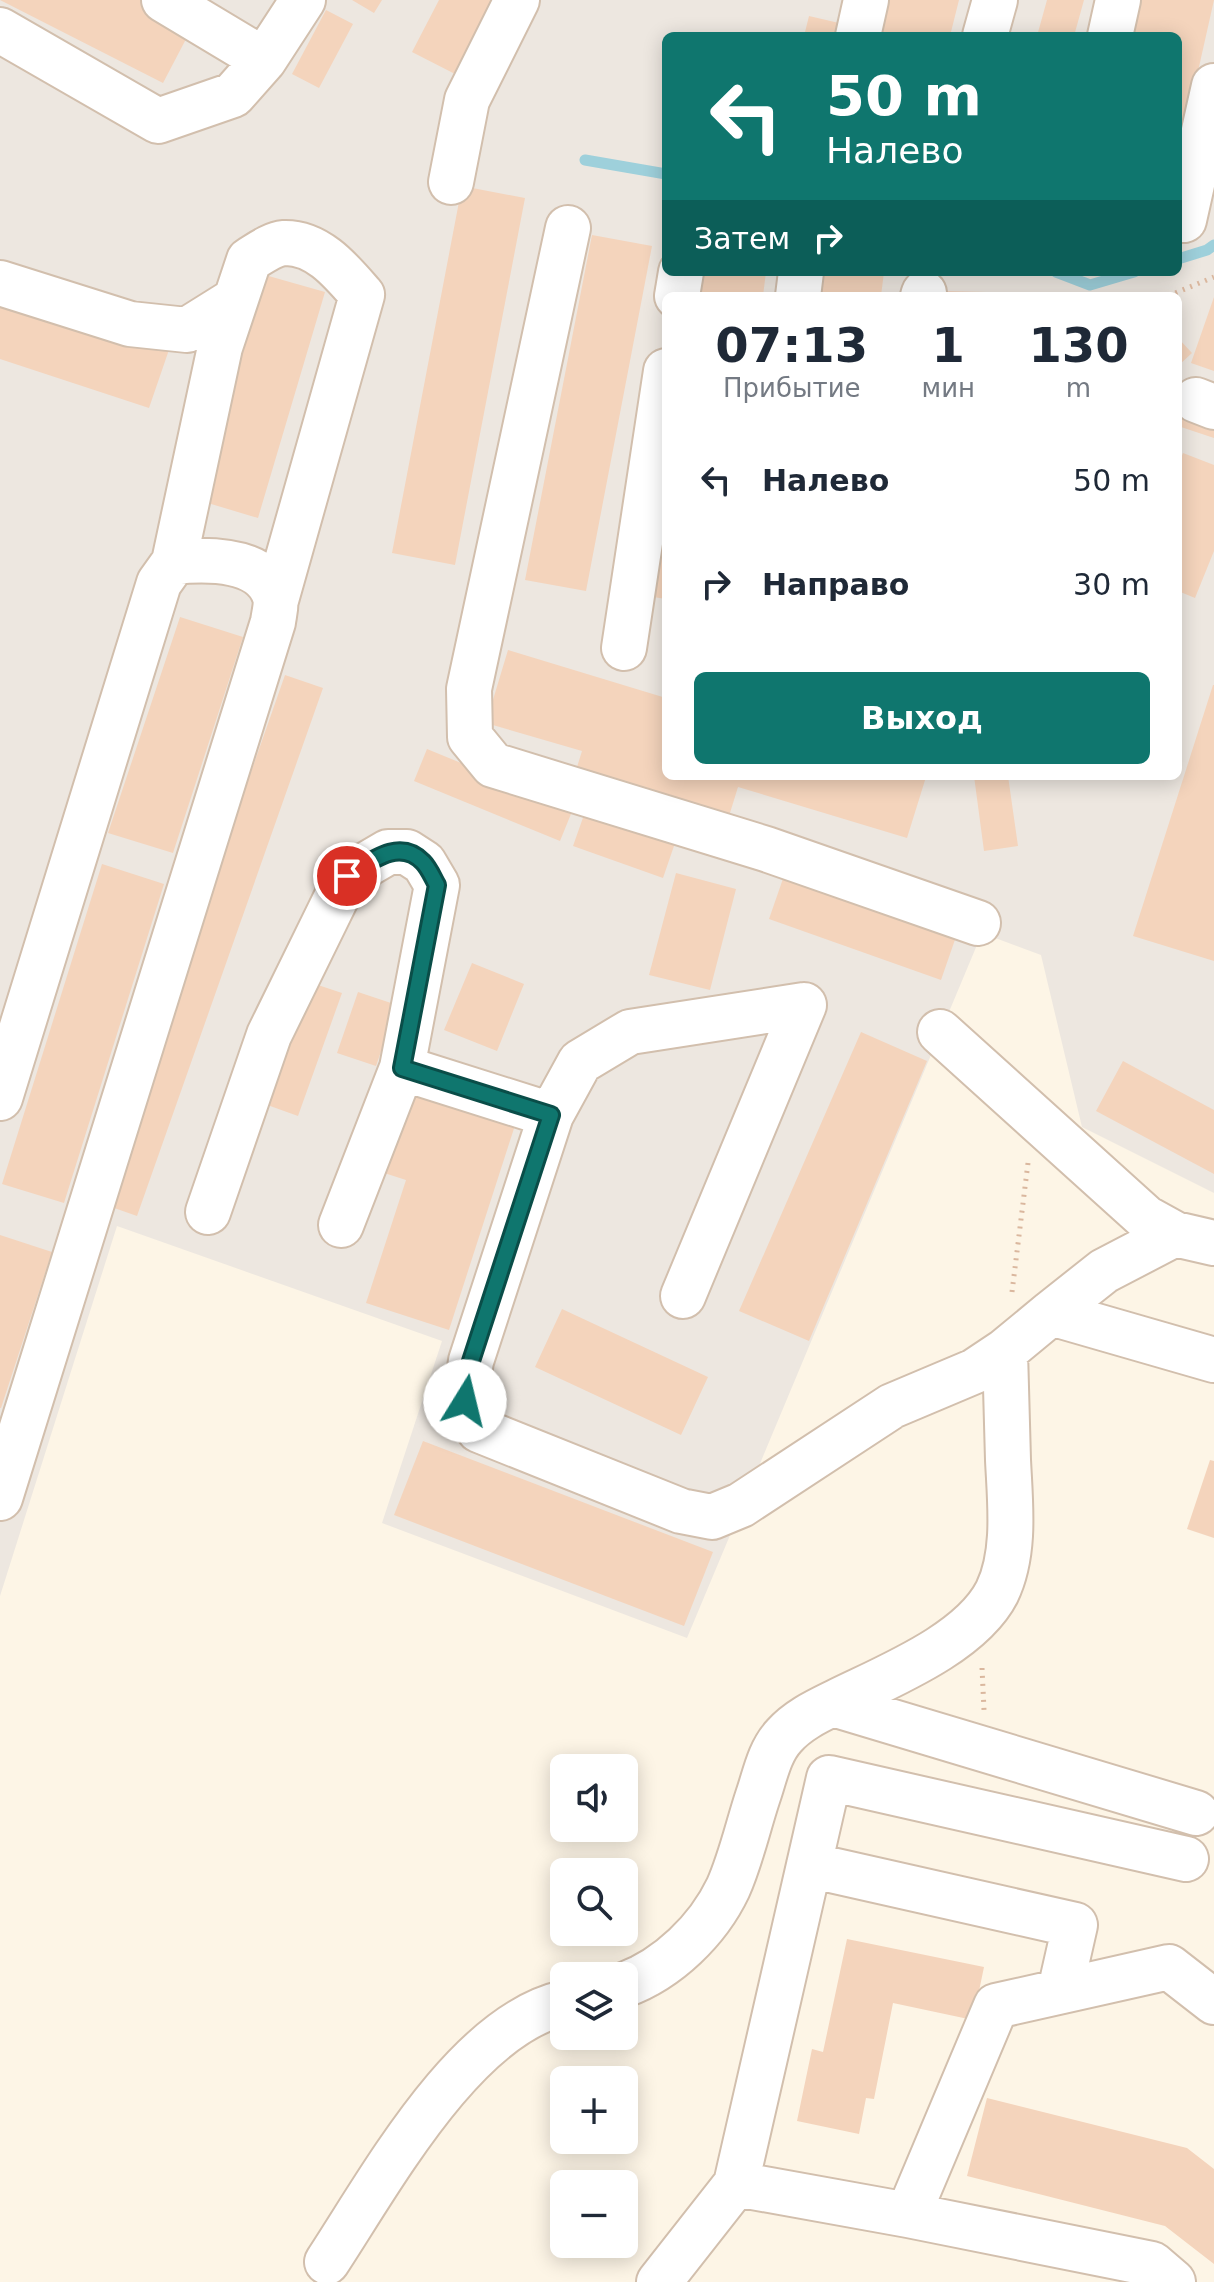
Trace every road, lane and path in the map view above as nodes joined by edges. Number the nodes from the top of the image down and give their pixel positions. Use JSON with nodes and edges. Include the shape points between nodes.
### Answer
{"nodes":[{"id":1,"x":164,"y":0,"type":"edge"},
{"id":2,"x":303,"y":0,"type":"edge"},
{"id":3,"x":517,"y":0,"type":"edge"},
{"id":4,"x":866,"y":0,"type":"edge"},
{"id":5,"x":995,"y":0,"type":"edge"},
{"id":6,"x":1118,"y":0,"type":"edge"},
{"id":7,"x":0,"y":30,"type":"edge"},
{"id":8,"x":859,"y":32,"type":"edge"},
{"id":9,"x":986,"y":32,"type":"edge"},
{"id":10,"x":1111,"y":32,"type":"edge"},
{"id":11,"x":264,"y":60,"type":"junction"},
{"id":12,"x":1214,"y":86,"type":"edge"},
{"id":13,"x":451,"y":182,"type":"dead end"},
{"id":14,"x":1184,"y":220,"type":"dead end"},
{"id":15,"x":568,"y":228,"type":"dead end"},
{"id":16,"x":1214,"y":277,"type":"edge"},
{"id":17,"x":0,"y":283,"type":"edge"},
{"id":18,"x":1178,"y":292,"type":"edge"},
{"id":19,"x":235,"y":300,"type":"junction"},
{"id":20,"x":662,"y":397,"type":"edge"},
{"id":21,"x":174,"y":562,"type":"junction"},
{"id":22,"x":276,"y":600,"type":"junction"},
{"id":23,"x":624,"y":648,"type":"dead end"},
{"id":24,"x":978,"y":923,"type":"dead end"},
{"id":25,"x":940,"y":1032,"type":"dead end"},
{"id":26,"x":402,"y":1068,"type":"junction"},
{"id":27,"x":0,"y":1098,"type":"edge"},
{"id":28,"x":551,"y":1115,"type":"junction"},
{"id":29,"x":1034,"y":1119,"type":"junction"},
{"id":30,"x":208,"y":1212,"type":"dead end"},
{"id":31,"x":341,"y":1225,"type":"dead end"},
{"id":32,"x":1194,"y":1239,"type":"edge"},
{"id":33,"x":683,"y":1296,"type":"dead end"},
{"id":34,"x":1051,"y":1313,"type":"junction"},
{"id":35,"x":1005,"y":1351,"type":"junction"},
{"id":36,"x":1214,"y":1360,"type":"edge"},
{"id":37,"x":0,"y":1498,"type":"edge"},
{"id":38,"x":833,"y":1704,"type":"junction"},
{"id":39,"x":1196,"y":1813,"type":"dead end"},
{"id":40,"x":1186,"y":1859,"type":"dead end"},
{"id":41,"x":809,"y":1865,"type":"junction"},
{"id":42,"x":638,"y":1979,"type":"edge"},
{"id":43,"x":1060,"y":1991,"type":"junction"},
{"id":44,"x":1214,"y":2002,"type":"edge"},
{"id":45,"x":550,"y":2006,"type":"edge"},
{"id":46,"x":736,"y":2184,"type":"junction"},
{"id":47,"x":908,"y":2215,"type":"junction"},
{"id":48,"x":327,"y":2262,"type":"dead end"},
{"id":49,"x":659,"y":2282,"type":"edge"},
{"id":50,"x":1173,"y":2282,"type":"edge"}],
"edges":[{"from":1,"to":11,"type":"street"},
{"from":2,"to":11,"type":"street"},
{"from":3,"to":13,"type":"street","via":[[467,100]]},
{"from":4,"to":8,"type":"street"},
{"from":5,"to":9,"type":"street"},
{"from":6,"to":10,"type":"street"},
{"from":7,"to":11,"type":"street","via":[[158,121],[233,95]]},
{"from":12,"to":14,"type":"street"},
{"from":15,"to":24,"type":"street","via":[[469,689],[470,737],[493,765],[766,849]]},
{"from":16,"to":18,"type":"path"},
{"from":17,"to":19,"type":"street","via":[[130,324],[187,330]]},
{"from":19,"to":21,"type":"street"},
{"from":19,"to":22,"type":"street","via":[[249,260],[282,243],[305,246],[337,265],[362,295]]},
{"from":20,"to":23,"type":"street"},
{"from":21,"to":22,"type":"street","via":[[207,559],[252,571],[269,583]]},
{"from":21,"to":27,"type":"street","via":[[159,583]]},
{"from":22,"to":37,"type":"street"},
{"from":25,"to":29,"type":"street"},
{"from":26,"to":28,"type":"street"},
{"from":26,"to":30,"type":"street","via":[[437,885],[424,863],[407,852],[388,852],[347,876],[269,1035]]},
{"from":26,"to":31,"type":"street"},
{"from":28,"to":33,"type":"street","via":[[580,1062],[630,1032],[804,1005]]},
{"from":28,"to":35,"type":"street","via":[[471,1361],[465,1401],[479,1430],[681,1511],[712,1517],[741,1505],[892,1406],[975,1371]]},
{"from":29,"to":32,"type":"street","via":[[1146,1218]]},
{"from":29,"to":35,"type":"path"},
{"from":32,"to":34,"type":"street","via":[[1104,1271]]},
{"from":34,"to":35,"type":"street"},
{"from":34,"to":36,"type":"street"},
{"from":35,"to":38,"type":"street","via":[[1010,1524],[997,1592],[955,1637]]},
{"from":38,"to":39,"type":"street"},
{"from":38,"to":42,"type":"street","via":[[783,1737],[768,1764],[728,1887],[713,1913],[696,1936]]},
{"from":40,"to":41,"type":"street","via":[[829,1778]]},
{"from":41,"to":43,"type":"street","via":[[1075,1925]]},
{"from":41,"to":46,"type":"street"},
{"from":43,"to":44,"type":"street","via":[[1169,1967]]},
{"from":43,"to":47,"type":"street","via":[[996,2006]]},
{"from":45,"to":48,"type":"street","via":[[518,2021],[453,2079]]},
{"from":46,"to":47,"type":"street"},
{"from":46,"to":49,"type":"street"},
{"from":47,"to":50,"type":"street","via":[[1152,2264]]}]}
